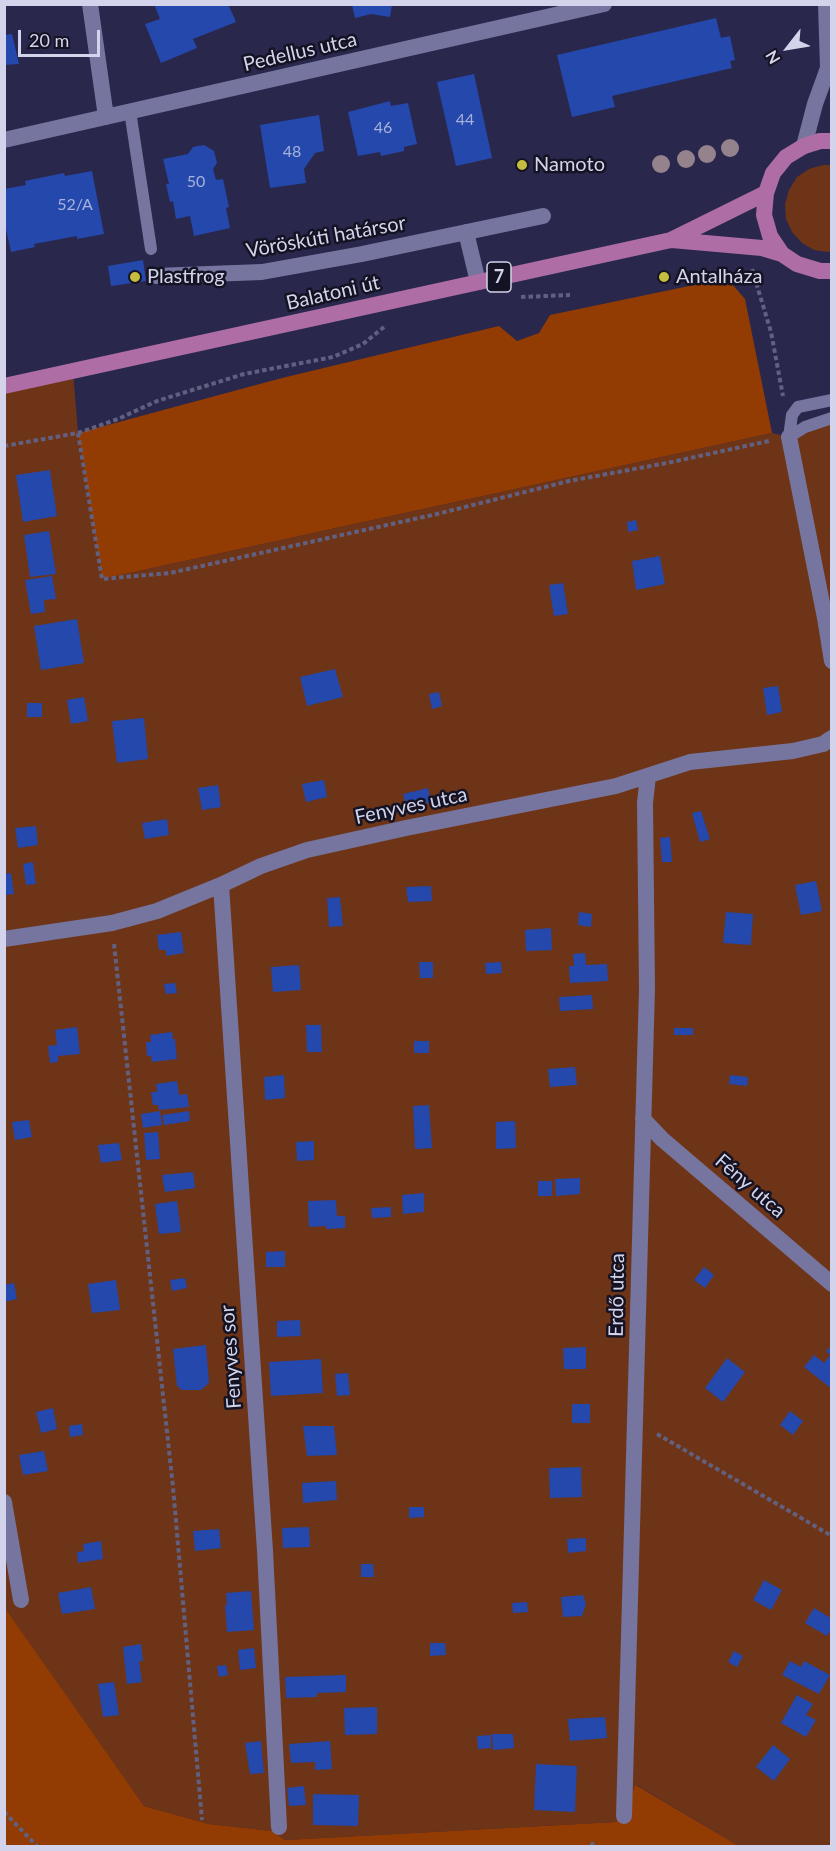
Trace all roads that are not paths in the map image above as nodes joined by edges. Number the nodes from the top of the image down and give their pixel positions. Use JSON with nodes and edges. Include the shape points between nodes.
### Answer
{"nodes":[{"id":1,"x":90,"y":4,"type":"edge"},
{"id":2,"x":604,"y":4,"type":"edge"},
{"id":3,"x":828,"y":7,"type":"edge"},
{"id":4,"x":830,"y":74,"type":"edge"},
{"id":5,"x":130,"y":111,"type":"junction"},
{"id":6,"x":106,"y":117,"type":"junction"},
{"id":7,"x":4,"y":140,"type":"edge"},
{"id":8,"x":831,"y":141,"type":"edge"},
{"id":9,"x":804,"y":146,"type":"junction"},
{"id":10,"x":766,"y":193,"type":"junction"},
{"id":11,"x":543,"y":216,"type":"dead end"},
{"id":12,"x":466,"y":232,"type":"junction"},
{"id":13,"x":671,"y":240,"type":"junction"},
{"id":14,"x":151,"y":249,"type":"dead end"},
{"id":15,"x":782,"y":254,"type":"junction"},
{"id":16,"x":831,"y":271,"type":"edge"},
{"id":17,"x":156,"y":276,"type":"dead end"},
{"id":18,"x":478,"y":282,"type":"junction"},
{"id":19,"x":4,"y":386,"type":"edge"},
{"id":20,"x":831,"y":400,"type":"edge"},
{"id":21,"x":831,"y":418,"type":"edge"},
{"id":22,"x":789,"y":437,"type":"junction"},
{"id":23,"x":831,"y":661,"type":"edge"},
{"id":24,"x":831,"y":738,"type":"edge"},
{"id":25,"x":648,"y":776,"type":"junction"},
{"id":26,"x":221,"y":885,"type":"junction"},
{"id":27,"x":4,"y":939,"type":"edge"},
{"id":28,"x":643,"y":1119,"type":"junction"},
{"id":29,"x":831,"y":1284,"type":"edge"},
{"id":30,"x":4,"y":1502,"type":"edge"},
{"id":31,"x":21,"y":1600,"type":"dead end"},
{"id":32,"x":624,"y":1816,"type":"dead end"},
{"id":33,"x":279,"y":1827,"type":"dead end"}],
"edges":[{"from":1,"to":6,"type":"street"},
{"from":2,"to":5,"type":"street","name":"Pedellus utca"},
{"from":3,"to":4,"type":"street"},
{"from":4,"to":9,"type":"street","via":[[815,104]]},
{"from":5,"to":6,"type":"street","name":"Pedellus utca"},
{"from":5,"to":14,"type":"lane"},
{"from":6,"to":7,"type":"street","name":"Pedellus utca"},
{"from":8,"to":9,"type":"main road"},
{"from":9,"to":10,"type":"main road","via":[[786,157],[773,173]]},
{"from":10,"to":13,"type":"main road","name":"Balatoni út","number":"7"},
{"from":10,"to":15,"type":"main road","via":[[765,215],[770,236]]},
{"from":11,"to":12,"type":"street","name":"Vöröskúti határsor"},
{"from":12,"to":17,"type":"street","name":"Vöröskúti határsor","via":[[262,272]]},
{"from":12,"to":18,"type":"street"},
{"from":13,"to":15,"type":"main road","name":"Balatoni út","number":"7","via":[[762,248]]},
{"from":13,"to":18,"type":"main road","name":"Balatoni út","number":"7"},
{"from":15,"to":16,"type":"main road","name":"Balatoni út","number":"7","via":[[797,264]]},
{"from":18,"to":19,"type":"main road","name":"Balatoni út","number":"7"},
{"from":20,"to":22,"type":"lane","via":[[798,408],[792,415]]},
{"from":21,"to":22,"type":"lane"},
{"from":22,"to":23,"type":"street"},
{"from":24,"to":25,"type":"street","name":"Fenyves utca","via":[[823,744],[793,751],[690,762]]},
{"from":25,"to":26,"type":"street","name":"Fenyves utca","via":[[307,850]]},
{"from":25,"to":28,"type":"street","name":"Erdő utca"},
{"from":26,"to":27,"type":"street","name":"Fenyves utca","via":[[157,911],[112,923]]},
{"from":26,"to":33,"type":"street","name":"Fenyves sor"},
{"from":28,"to":29,"type":"street","name":"Fény utca"},
{"from":28,"to":32,"type":"street","name":"Erdő utca"},
{"from":30,"to":31,"type":"street"}]}
